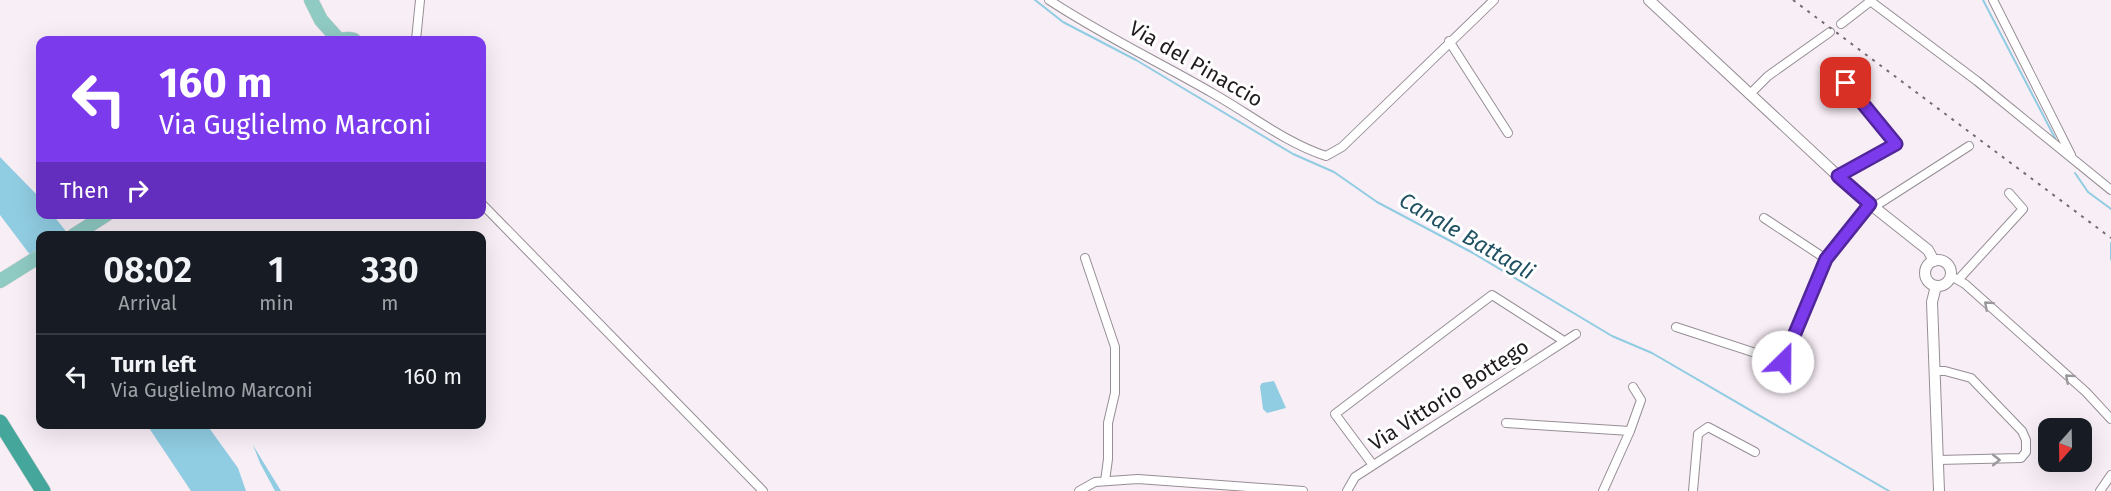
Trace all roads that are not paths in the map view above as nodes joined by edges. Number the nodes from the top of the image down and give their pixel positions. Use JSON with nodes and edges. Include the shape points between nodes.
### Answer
{"nodes":[{"id":1,"x":311,"y":0,"type":"edge"},
{"id":2,"x":420,"y":0,"type":"edge"},
{"id":3,"x":1049,"y":0,"type":"edge"},
{"id":4,"x":1494,"y":0,"type":"edge"},
{"id":5,"x":1649,"y":0,"type":"edge"},
{"id":6,"x":1870,"y":0,"type":"edge"},
{"id":7,"x":1993,"y":0,"type":"edge"},
{"id":8,"x":1841,"y":24,"type":"dead end"},
{"id":9,"x":1830,"y":32,"type":"dead end"},
{"id":10,"x":330,"y":36,"type":"edge"},
{"id":11,"x":416,"y":36,"type":"edge"},
{"id":12,"x":1449,"y":41,"type":"junction"},
{"id":13,"x":1846,"y":83,"type":"dead end"},
{"id":14,"x":1751,"y":93,"type":"junction"},
{"id":15,"x":1508,"y":133,"type":"dead end"},
{"id":16,"x":1969,"y":146,"type":"dead end"},
{"id":17,"x":2072,"y":157,"type":"junction"},
{"id":18,"x":1838,"y":176,"type":"junction"},
{"id":19,"x":2111,"y":190,"type":"edge"},
{"id":20,"x":2009,"y":193,"type":"dead end"},
{"id":21,"x":1872,"y":206,"type":"junction"},
{"id":22,"x":486,"y":208,"type":"edge"},
{"id":23,"x":1764,"y":218,"type":"dead end"},
{"id":24,"x":99,"y":219,"type":"edge"},
{"id":25,"x":81,"y":231,"type":"edge"},
{"id":26,"x":36,"y":258,"type":"edge"},
{"id":27,"x":1085,"y":258,"type":"dead end"},
{"id":28,"x":1826,"y":259,"type":"junction"},
{"id":29,"x":1934,"y":261,"type":"junction"},
{"id":30,"x":1954,"y":278,"type":"junction"},
{"id":31,"x":0,"y":281,"type":"edge"},
{"id":32,"x":1936,"y":286,"type":"junction"},
{"id":33,"x":1676,"y":327,"type":"dead end"},
{"id":34,"x":1576,"y":334,"type":"dead end"},
{"id":35,"x":1564,"y":341,"type":"junction"},
{"id":36,"x":1783,"y":362,"type":"junction"},
{"id":37,"x":1935,"y":375,"type":"junction"},
{"id":38,"x":1773,"y":386,"type":"dead end"},
{"id":39,"x":1633,"y":387,"type":"dead end"},
{"id":40,"x":2111,"y":418,"type":"edge"},
{"id":41,"x":0,"y":422,"type":"edge"},
{"id":42,"x":1506,"y":423,"type":"dead end"},
{"id":43,"x":1630,"y":431,"type":"junction"},
{"id":44,"x":0,"y":442,"type":"edge"},
{"id":45,"x":1755,"y":452,"type":"dead end"},
{"id":46,"x":1938,"y":460,"type":"junction"},
{"id":47,"x":1373,"y":465,"type":"junction"},
{"id":48,"x":2111,"y":475,"type":"edge"},
{"id":49,"x":1106,"y":481,"type":"junction"},
{"id":50,"x":31,"y":491,"type":"edge"},
{"id":51,"x":43,"y":491,"type":"edge"},
{"id":52,"x":763,"y":491,"type":"edge"},
{"id":53,"x":1079,"y":491,"type":"edge"},
{"id":54,"x":1303,"y":491,"type":"edge"},
{"id":55,"x":1347,"y":491,"type":"edge"},
{"id":56,"x":1603,"y":491,"type":"edge"},
{"id":57,"x":1693,"y":491,"type":"edge"},
{"id":58,"x":1939,"y":491,"type":"edge"},
{"id":59,"x":2100,"y":491,"type":"edge"}],
"edges":[{"from":1,"to":10,"type":"main road"},
{"from":2,"to":11,"type":"street"},
{"from":3,"to":12,"type":"street","name":"Via del Pinaccio","via":[[1307,150],[1326,156],[1342,147]]},
{"from":4,"to":12,"type":"street"},
{"from":5,"to":14,"type":"street"},
{"from":6,"to":8,"type":"street"},
{"from":6,"to":17,"type":"street"},
{"from":7,"to":17,"type":"street"},
{"from":9,"to":14,"type":"street","via":[[1768,76]]},
{"from":12,"to":15,"type":"street"},
{"from":13,"to":18,"type":"street","via":[[1896,144]]},
{"from":14,"to":18,"type":"street"},
{"from":16,"to":21,"type":"street"},
{"from":17,"to":19,"type":"street"},
{"from":18,"to":21,"type":"street"},
{"from":20,"to":30,"type":"street","via":[[2024,209]]},
{"from":21,"to":28,"type":"street"},
{"from":21,"to":29,"type":"street","via":[[1928,250]]},
{"from":22,"to":52,"type":"street"},
{"from":23,"to":28,"type":"street"},
{"from":24,"to":25,"type":"main road"},
{"from":26,"to":31,"type":"main road"},
{"from":27,"to":49,"type":"street","via":[[1115,347],[1115,393],[1108,423]]},
{"from":28,"to":36,"type":"street"},
{"from":29,"to":30,"type":"street","via":[[1947,264]]},
{"from":29,"to":32,"type":"street","via":[[1928,265],[1926,276]]},
{"from":30,"to":32,"type":"street"},
{"from":40,"to":30,"type":"street","one_way":true},
{"from":32,"to":37,"type":"street","via":[[1932,302]]},
{"from":33,"to":36,"type":"street"},
{"from":34,"to":35,"type":"street","name":"Via Vittorio Bottego"},
{"from":35,"to":47,"type":"street","name":"Via Vittorio Bottego"},
{"from":35,"to":47,"type":"street","via":[[1492,295],[1335,414]]},
{"from":36,"to":38,"type":"street"},
{"from":37,"to":46,"type":"street"},
{"from":46,"to":37,"type":"street","one_way":true,"via":[[2021,458],[2026,452],[2026,440],[2017,424],[1971,378],[1945,371]]},
{"from":39,"to":43,"type":"street","via":[[1641,400]]},
{"from":41,"to":51,"type":"highway"},
{"from":42,"to":43,"type":"street"},
{"from":43,"to":56,"type":"street"},
{"from":44,"to":50,"type":"highway"},
{"from":45,"to":57,"type":"street","via":[[1708,427],[1698,434]]},
{"from":46,"to":58,"type":"street"},
{"from":47,"to":55,"type":"street","name":"Via Vittorio Bottego","via":[[1355,477]]},
{"from":48,"to":59,"type":"street"},
{"from":49,"to":53,"type":"street"},
{"from":49,"to":54,"type":"street","via":[[1138,479]]}]}
